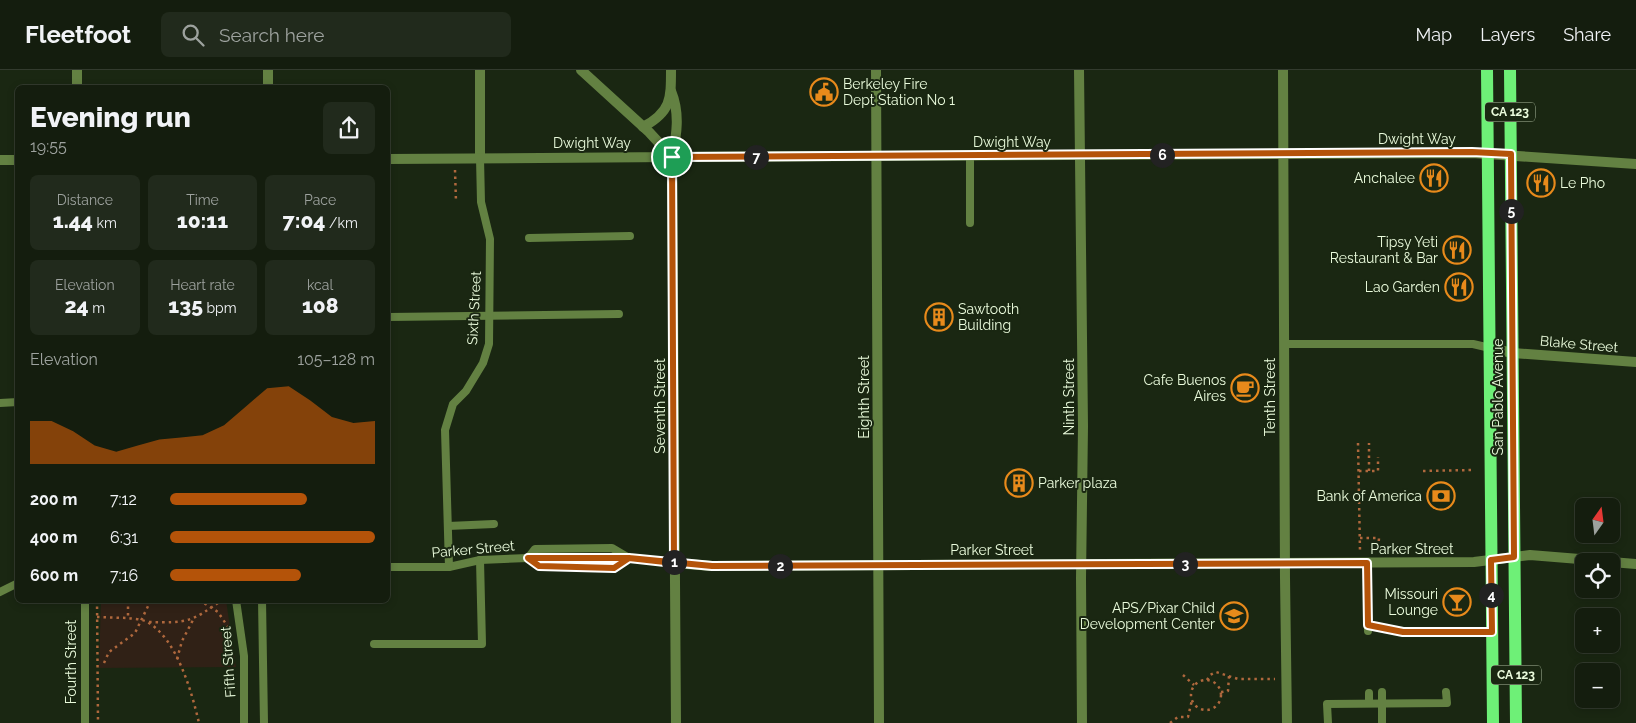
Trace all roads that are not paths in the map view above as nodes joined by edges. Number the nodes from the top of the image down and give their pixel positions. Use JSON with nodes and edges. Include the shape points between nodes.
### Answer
{"nodes":[{"id":1,"x":77,"y":70,"type":"edge"},
{"id":2,"x":268,"y":70,"type":"edge"},
{"id":3,"x":480,"y":70,"type":"edge"},
{"id":4,"x":581,"y":70,"type":"edge"},
{"id":5,"x":671,"y":70,"type":"edge"},
{"id":6,"x":876,"y":70,"type":"edge"},
{"id":7,"x":1079,"y":70,"type":"edge"},
{"id":8,"x":1283,"y":70,"type":"edge"},
{"id":9,"x":1487,"y":70,"type":"edge"},
{"id":10,"x":1510,"y":70,"type":"edge"},
{"id":11,"x":77,"y":85,"type":"edge"},
{"id":12,"x":268,"y":85,"type":"edge"},
{"id":13,"x":671,"y":91,"type":"junction"},
{"id":14,"x":643,"y":127,"type":"junction"},
{"id":15,"x":1487,"y":153,"type":"junction"},
{"id":16,"x":1283,"y":154,"type":"junction"},
{"id":17,"x":1511,"y":154,"type":"junction"},
{"id":18,"x":876,"y":156,"type":"junction"},
{"id":19,"x":970,"y":156,"type":"junction"},
{"id":20,"x":1080,"y":156,"type":"junction"},
{"id":21,"x":672,"y":157,"type":"junction"},
{"id":22,"x":480,"y":158,"type":"junction"},
{"id":23,"x":390,"y":159,"type":"edge"},
{"id":24,"x":0,"y":160,"type":"edge"},
{"id":25,"x":15,"y":160,"type":"edge"},
{"id":26,"x":1636,"y":164,"type":"edge"},
{"id":27,"x":970,"y":223,"type":"dead end"},
{"id":28,"x":630,"y":236,"type":"dead end"},
{"id":29,"x":529,"y":238,"type":"dead end"},
{"id":30,"x":619,"y":314,"type":"dead end"},
{"id":31,"x":490,"y":316,"type":"junction"},
{"id":32,"x":390,"y":317,"type":"edge"},
{"id":33,"x":1284,"y":344,"type":"junction"},
{"id":34,"x":1490,"y":348,"type":"junction"},
{"id":35,"x":1513,"y":353,"type":"junction"},
{"id":36,"x":1636,"y":362,"type":"edge"},
{"id":37,"x":15,"y":402,"type":"edge"},
{"id":38,"x":0,"y":403,"type":"edge"},
{"id":39,"x":494,"y":524,"type":"dead end"},
{"id":40,"x":448,"y":526,"type":"junction"},
{"id":41,"x":1514,"y":557,"type":"junction"},
{"id":42,"x":528,"y":558,"type":"junction"},
{"id":43,"x":629,"y":558,"type":"junction"},
{"id":44,"x":1575,"y":559,"type":"edge"},
{"id":45,"x":480,"y":560,"type":"junction"},
{"id":46,"x":1491,"y":560,"type":"junction"},
{"id":47,"x":674,"y":563,"type":"junction"},
{"id":48,"x":1284,"y":563,"type":"junction"},
{"id":49,"x":1363,"y":563,"type":"junction"},
{"id":50,"x":1620,"y":563,"type":"edge"},
{"id":51,"x":1082,"y":564,"type":"junction"},
{"id":52,"x":1636,"y":564,"type":"edge"},
{"id":53,"x":878,"y":565,"type":"junction"},
{"id":54,"x":390,"y":567,"type":"edge"},
{"id":55,"x":449,"y":567,"type":"junction"},
{"id":56,"x":15,"y":584,"type":"edge"},
{"id":57,"x":0,"y":592,"type":"edge"},
{"id":58,"x":85,"y":603,"type":"edge"},
{"id":59,"x":236,"y":603,"type":"edge"},
{"id":60,"x":262,"y":603,"type":"edge"},
{"id":61,"x":1492,"y":632,"type":"junction"},
{"id":62,"x":374,"y":644,"type":"dead end"},
{"id":63,"x":1382,"y":692,"type":"dead end"},
{"id":64,"x":1446,"y":692,"type":"dead end"},
{"id":65,"x":1369,"y":693,"type":"dead end"},
{"id":66,"x":1382,"y":703,"type":"junction"},
{"id":67,"x":1369,"y":704,"type":"junction"},
{"id":68,"x":85,"y":723,"type":"edge"},
{"id":69,"x":244,"y":723,"type":"edge"},
{"id":70,"x":264,"y":723,"type":"edge"},
{"id":71,"x":676,"y":723,"type":"edge"},
{"id":72,"x":879,"y":723,"type":"edge"},
{"id":73,"x":1082,"y":723,"type":"edge"},
{"id":74,"x":1287,"y":723,"type":"edge"},
{"id":75,"x":1328,"y":723,"type":"edge"},
{"id":76,"x":1382,"y":723,"type":"edge"},
{"id":77,"x":1493,"y":723,"type":"edge"},
{"id":78,"x":1516,"y":723,"type":"edge"}],
"edges":[{"from":1,"to":11,"type":"street"},
{"from":2,"to":12,"type":"street"},
{"from":3,"to":22,"type":"street","name":"Sixth Street"},
{"from":4,"to":14,"type":"street"},
{"from":5,"to":13,"type":"street","name":"Seventh Street"},
{"from":6,"to":18,"type":"street","name":"Eighth Street"},
{"from":7,"to":20,"type":"street","name":"Ninth Street"},
{"from":8,"to":16,"type":"street","name":"Tenth Street"},
{"from":9,"to":15,"type":"main road","name":"San Pablo Avenue","number":"CA 123"},
{"from":10,"to":17,"type":"main road","name":"San Pablo Avenue","number":"CA 123"},
{"from":13,"to":14,"type":"street","name":"Seventh Street","via":[[668,106],[659,118]]},
{"from":13,"to":21,"type":"street","name":"Seventh Street","via":[[678,106]]},
{"from":14,"to":21,"type":"street"},
{"from":15,"to":16,"type":"street","name":"Dwight Way"},
{"from":15,"to":17,"type":"street","name":"Dwight Way"},
{"from":15,"to":34,"type":"main road","name":"San Pablo Avenue","number":"CA 123"},
{"from":16,"to":20,"type":"street","name":"Dwight Way"},
{"from":16,"to":33,"type":"street","name":"Tenth Street"},
{"from":17,"to":26,"type":"street","name":"Dwight Way"},
{"from":17,"to":35,"type":"main road","name":"San Pablo Avenue","number":"CA 123"},
{"from":18,"to":19,"type":"street","name":"Dwight Way"},
{"from":18,"to":21,"type":"street","name":"Dwight Way"},
{"from":18,"to":53,"type":"street","name":"Eighth Street"},
{"from":19,"to":20,"type":"street","name":"Dwight Way"},
{"from":19,"to":27,"type":"lane"},
{"from":20,"to":51,"type":"street","name":"Ninth Street"},
{"from":21,"to":22,"type":"street","name":"Dwight Way"},
{"from":21,"to":47,"type":"street","name":"Seventh Street"},
{"from":22,"to":23,"type":"street","name":"Dwight Way"},
{"from":22,"to":31,"type":"lane","name":"Sixth Street","via":[[482,202],[490,239]]},
{"from":24,"to":25,"type":"street"},
{"from":28,"to":29,"type":"lane"},
{"from":30,"to":31,"type":"lane"},
{"from":31,"to":32,"type":"lane"},
{"from":31,"to":40,"type":"lane","name":"Sixth Street","via":[[489,344],[483,363],[466,391],[453,404],[446,424]]},
{"from":33,"to":34,"type":"lane","via":[[1473,344]]},
{"from":33,"to":48,"type":"street","name":"Tenth Street"},
{"from":34,"to":35,"type":"street","name":"Blake Street"},
{"from":34,"to":46,"type":"main road","name":"San Pablo Avenue","number":"CA 123"},
{"from":35,"to":36,"type":"street","name":"Blake Street"},
{"from":35,"to":41,"type":"main road","name":"San Pablo Avenue","number":"CA 123"},
{"from":37,"to":38,"type":"lane"},
{"from":39,"to":40,"type":"lane"},
{"from":40,"to":55,"type":"lane","name":"Sixth Street"},
{"from":41,"to":44,"type":"street","name":"Parker Street"},
{"from":41,"to":46,"type":"street","name":"Parker Street"},
{"from":41,"to":78,"type":"main road","name":"San Pablo Avenue","number":"CA 123"},
{"from":42,"to":43,"type":"lane","via":[[539,566],[614,568]]},
{"from":42,"to":43,"type":"lane","name":"Parker Street","via":[[535,549],[612,548]]},
{"from":42,"to":45,"type":"lane","name":"Parker Street"},
{"from":43,"to":47,"type":"lane","name":"Parker Street"},
{"from":45,"to":55,"type":"lane","name":"Parker Street"},
{"from":45,"to":62,"type":"lane","via":[[482,644]]},
{"from":46,"to":49,"type":"street","name":"Parker Street"},
{"from":46,"to":61,"type":"main road","name":"San Pablo Avenue","number":"CA 123"},
{"from":47,"to":53,"type":"street","name":"Parker Street","via":[[712,566]]},
{"from":47,"to":71,"type":"street","name":"Seventh Street"},
{"from":48,"to":49,"type":"street","name":"Parker Street"},
{"from":48,"to":51,"type":"street","name":"Parker Street"},
{"from":48,"to":74,"type":"street","name":"Tenth Street"},
{"from":49,"to":61,"type":"lane","via":[[1368,628],[1445,635]]},
{"from":50,"to":52,"type":"street"},
{"from":51,"to":53,"type":"street","name":"Parker Street"},
{"from":51,"to":73,"type":"street","name":"Ninth Street"},
{"from":53,"to":72,"type":"street","name":"Eighth Street"},
{"from":54,"to":55,"type":"lane","name":"Parker Street"},
{"from":56,"to":57,"type":"lane"},
{"from":58,"to":68,"type":"lane","name":"Fourth Street"},
{"from":59,"to":69,"type":"lane","name":"Fifth Street","via":[[244,656]]},
{"from":60,"to":70,"type":"lane"},
{"from":61,"to":77,"type":"main road","name":"San Pablo Avenue","number":"CA 123"},
{"from":63,"to":66,"type":"lane"},
{"from":64,"to":66,"type":"lane","via":[[1447,703]]},
{"from":65,"to":67,"type":"lane"},
{"from":66,"to":67,"type":"lane"},
{"from":66,"to":76,"type":"lane"},
{"from":67,"to":75,"type":"lane","via":[[1328,704]]}]}
